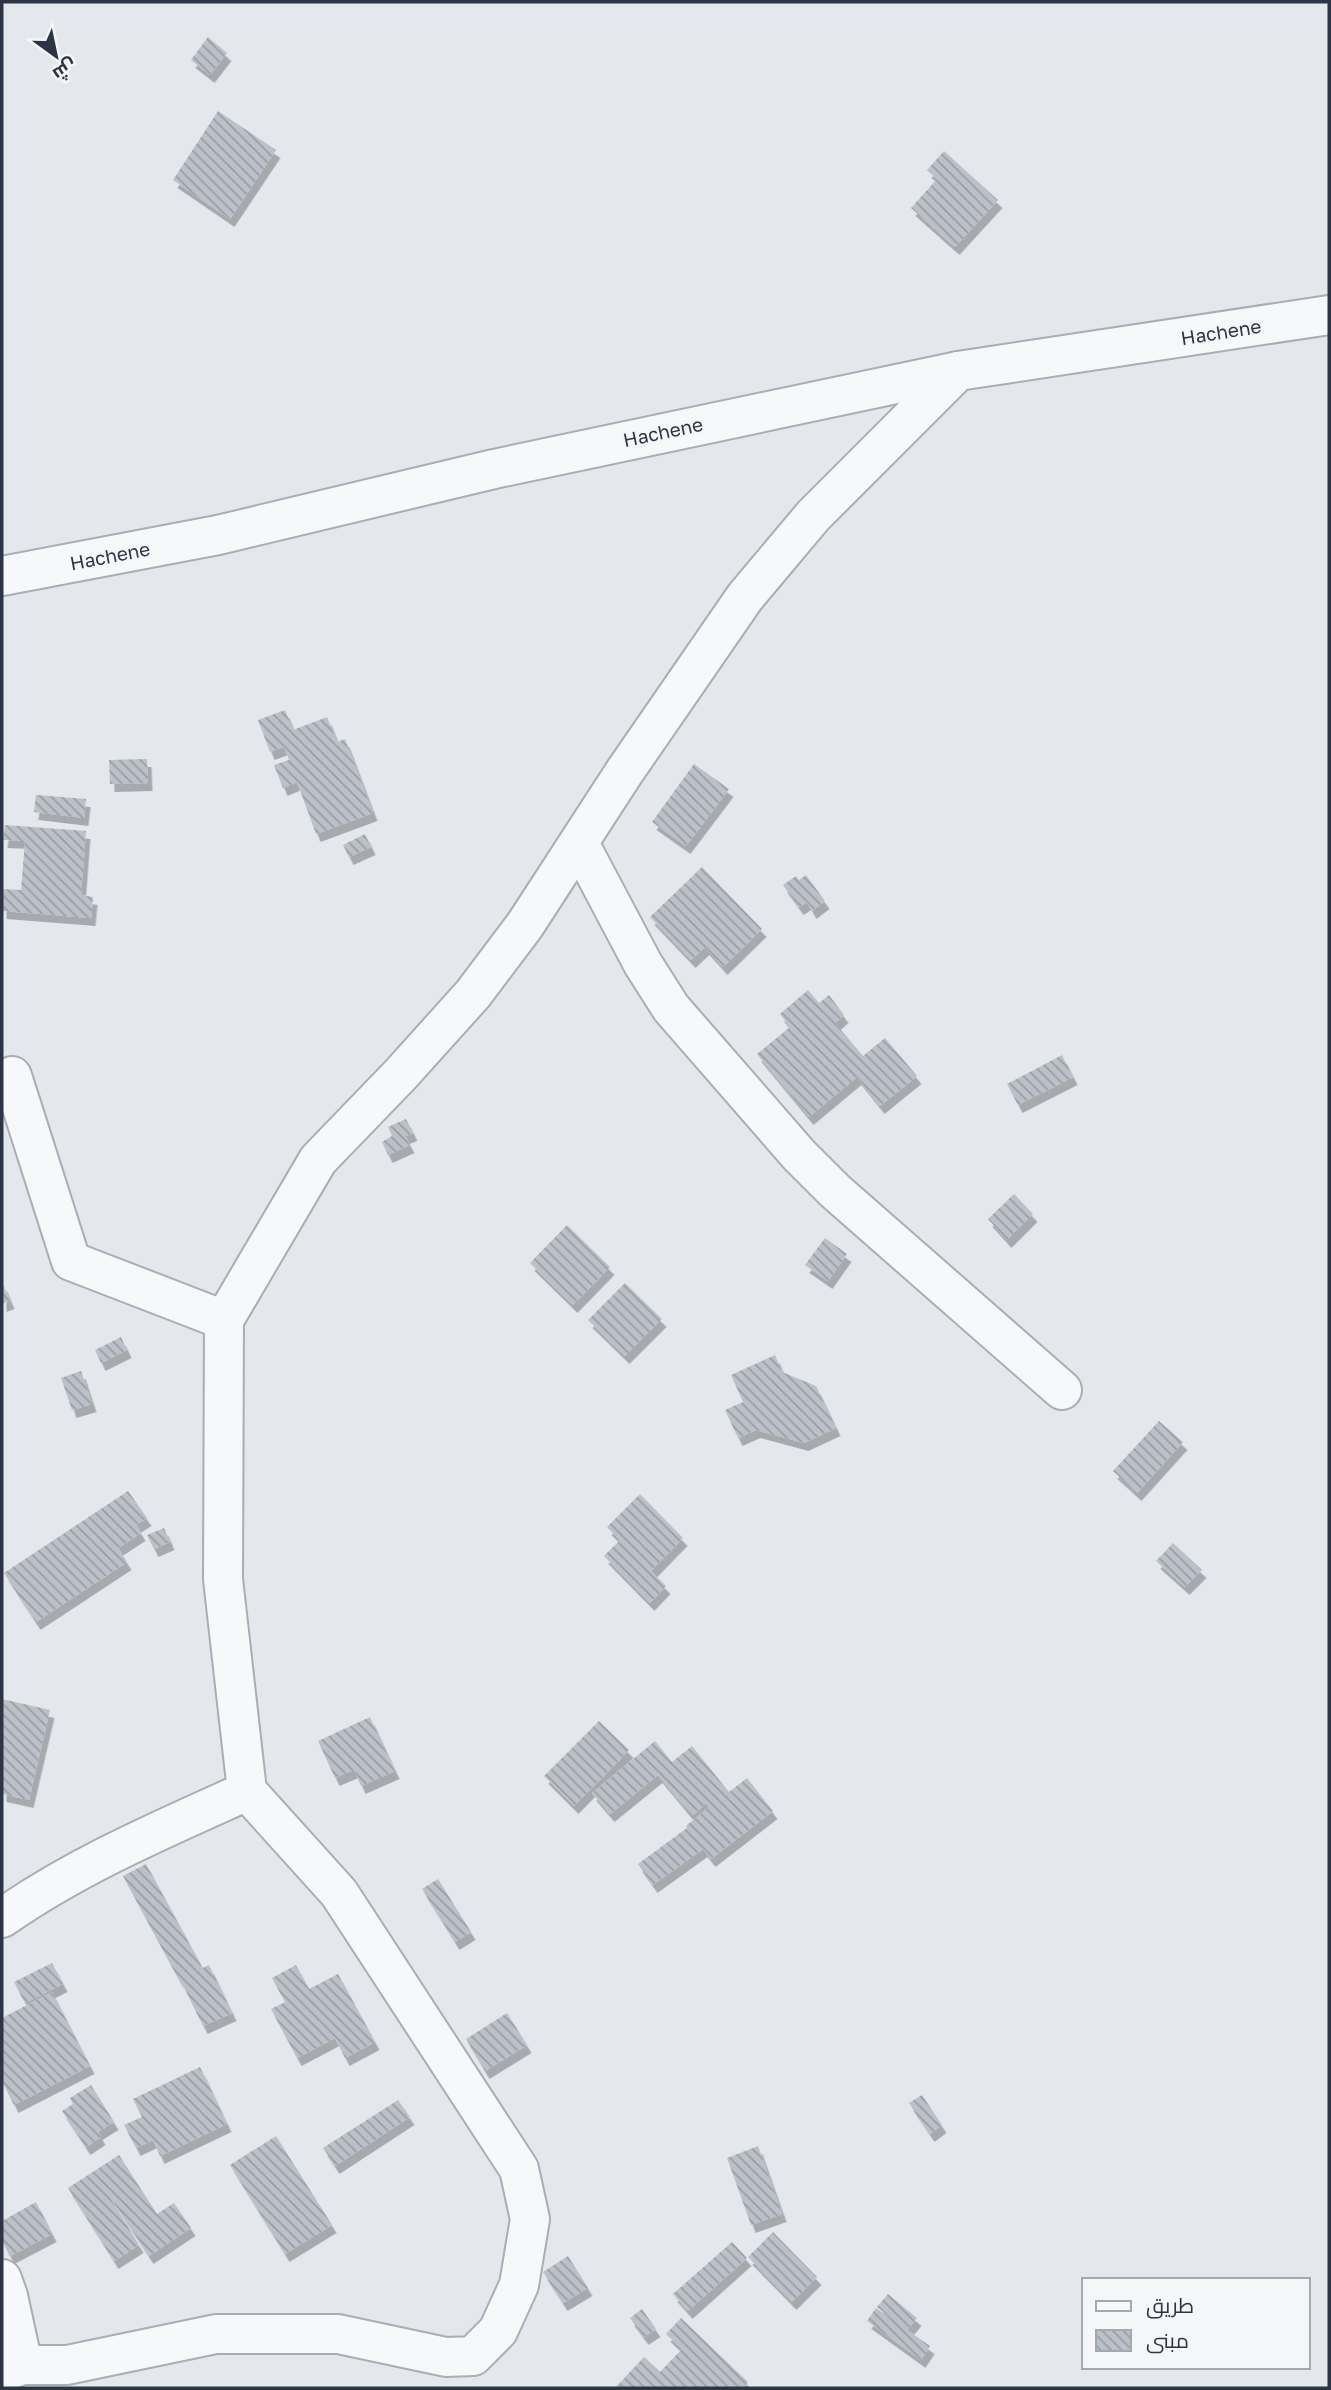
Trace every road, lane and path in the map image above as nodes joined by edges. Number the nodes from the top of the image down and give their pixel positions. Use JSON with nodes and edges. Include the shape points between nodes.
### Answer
{"nodes":[{"id":1,"x":1329,"y":315,"type":"edge"},
{"id":2,"x":958,"y":371,"type":"junction"},
{"id":3,"x":2,"y":576,"type":"edge"},
{"id":4,"x":579,"y":843,"type":"junction"},
{"id":5,"x":12,"y":1076,"type":"dead end"},
{"id":6,"x":224,"y":1320,"type":"junction"},
{"id":7,"x":1062,"y":1390,"type":"dead end"},
{"id":8,"x":247,"y":1791,"type":"junction"},
{"id":9,"x":2,"y":1919,"type":"edge"},
{"id":10,"x":2,"y":2279,"type":"edge"},
{"id":11,"x":12,"y":2369,"type":"edge"}],
"edges":[{"from":1,"to":2,"type":"street","name":"Hachene"},
{"from":2,"to":3,"type":"street","name":"Hachene","via":[[520,463],[218,535]]},
{"from":2,"to":4,"type":"street","via":[[813,516],[746,597]]},
{"from":4,"to":6,"type":"street","via":[[473,994],[318,1160]]},
{"from":4,"to":7,"type":"street","via":[[671,1008],[748,1098],[835,1191]]},
{"from":5,"to":6,"type":"street","via":[[71,1261]]},
{"from":6,"to":8,"type":"street","via":[[223,1579]]},
{"from":8,"to":9,"type":"street","via":[[133,1842],[38,1893]]},
{"from":8,"to":11,"type":"street","via":[[339,1893],[519,2169],[530,2219],[519,2285],[498,2330],[473,2356],[446,2357],[338,2334],[216,2334],[67,2365]]},
{"from":10,"to":11,"type":"street","via":[[8,2296]]}]}
